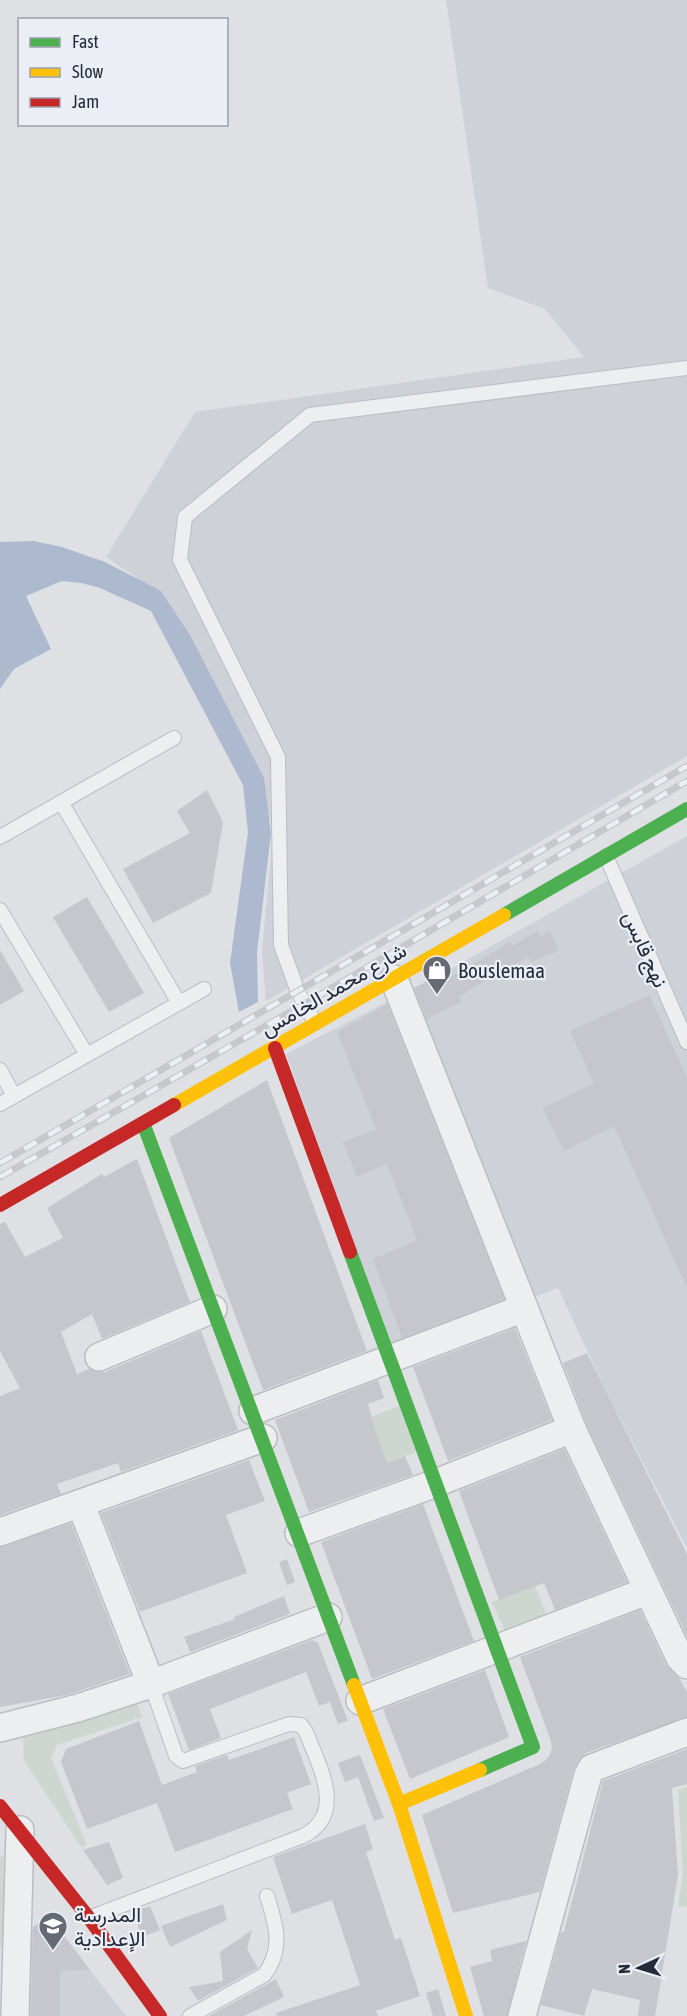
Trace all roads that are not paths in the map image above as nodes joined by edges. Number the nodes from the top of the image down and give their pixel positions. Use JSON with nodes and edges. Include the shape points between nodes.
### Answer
{"nodes":[{"id":1,"x":687,"y":368,"type":"edge"},
{"id":2,"x":174,"y":738,"type":"dead end"},
{"id":3,"x":61,"y":802,"type":"junction"},
{"id":4,"x":687,"y":809,"type":"edge"},
{"id":5,"x":0,"y":837,"type":"edge"},
{"id":6,"x":606,"y":856,"type":"junction"},
{"id":7,"x":0,"y":910,"type":"edge"},
{"id":8,"x":394,"y":979,"type":"junction"},
{"id":9,"x":204,"y":989,"type":"dead end"},
{"id":10,"x":179,"y":1003,"type":"junction"},
{"id":11,"x":316,"y":1024,"type":"junction"},
{"id":12,"x":687,"y":1042,"type":"edge"},
{"id":13,"x":274,"y":1048,"type":"junction"},
{"id":14,"x":87,"y":1055,"type":"junction"},
{"id":15,"x":0,"y":1070,"type":"edge"},
{"id":16,"x":14,"y":1096,"type":"junction"},
{"id":17,"x":0,"y":1104,"type":"edge"},
{"id":18,"x":143,"y":1123,"type":"junction"},
{"id":19,"x":0,"y":1205,"type":"edge"},
{"id":20,"x":524,"y":1308,"type":"junction"},
{"id":21,"x":213,"y":1309,"type":"junction"},
{"id":22,"x":99,"y":1357,"type":"dead end"},
{"id":23,"x":389,"y":1357,"type":"junction"},
{"id":24,"x":253,"y":1411,"type":"junction"},
{"id":25,"x":572,"y":1429,"type":"junction"},
{"id":26,"x":263,"y":1438,"type":"junction"},
{"id":27,"x":436,"y":1483,"type":"junction"},
{"id":28,"x":81,"y":1505,"type":"junction"},
{"id":29,"x":0,"y":1532,"type":"edge"},
{"id":30,"x":298,"y":1533,"type":"junction"},
{"id":31,"x":647,"y":1591,"type":"junction"},
{"id":32,"x":328,"y":1617,"type":"junction"},
{"id":33,"x":498,"y":1648,"type":"junction"},
{"id":34,"x":685,"y":1659,"type":"edge"},
{"id":35,"x":151,"y":1684,"type":"junction"},
{"id":36,"x":360,"y":1701,"type":"junction"},
{"id":37,"x":0,"y":1728,"type":"edge"},
{"id":38,"x":687,"y":1732,"type":"edge"},
{"id":39,"x":399,"y":1804,"type":"junction"},
{"id":40,"x":0,"y":1806,"type":"edge"},
{"id":41,"x":20,"y":1830,"type":"junction"},
{"id":42,"x":267,"y":1896,"type":"dead end"},
{"id":43,"x":89,"y":1918,"type":"junction"},
{"id":44,"x":15,"y":2016,"type":"edge"},
{"id":45,"x":160,"y":2016,"type":"edge"},
{"id":46,"x":190,"y":2016,"type":"edge"},
{"id":47,"x":466,"y":2016,"type":"edge"},
{"id":48,"x":522,"y":2016,"type":"edge"}],
"edges":[{"from":1,"to":11,"type":"lane","via":[[310,415],[185,517],[180,560],[278,757],[281,945],[298,992]]},
{"from":2,"to":3,"type":"lane"},
{"from":3,"to":5,"type":"lane"},
{"from":3,"to":10,"type":"lane"},
{"from":4,"to":6,"type":"street","name":"شارع محمد الخامس"},
{"from":6,"to":8,"type":"street","name":"شارع محمد الخامس"},
{"from":6,"to":12,"type":"lane","name":"نهج قابس"},
{"from":7,"to":14,"type":"lane"},
{"from":8,"to":11,"type":"street","name":"شارع محمد الخامس"},
{"from":8,"to":20,"type":"street"},
{"from":9,"to":10,"type":"lane"},
{"from":10,"to":14,"type":"lane"},
{"from":11,"to":13,"type":"street","name":"شارع محمد الخامس"},
{"from":13,"to":18,"type":"street","name":"شارع محمد الخامس"},
{"from":13,"to":23,"type":"street"},
{"from":14,"to":16,"type":"lane"},
{"from":15,"to":16,"type":"lane"},
{"from":16,"to":17,"type":"lane"},
{"from":18,"to":19,"type":"street","name":"شارع محمد الخامس"},
{"from":18,"to":21,"type":"street"},
{"from":20,"to":23,"type":"street"},
{"from":20,"to":25,"type":"street"},
{"from":21,"to":22,"type":"street"},
{"from":21,"to":24,"type":"street"},
{"from":23,"to":24,"type":"street"},
{"from":23,"to":27,"type":"street"},
{"from":24,"to":26,"type":"street"},
{"from":25,"to":27,"type":"street"},
{"from":25,"to":31,"type":"street"},
{"from":26,"to":28,"type":"street"},
{"from":26,"to":30,"type":"street"},
{"from":27,"to":30,"type":"street"},
{"from":27,"to":33,"type":"street"},
{"from":28,"to":29,"type":"street"},
{"from":28,"to":35,"type":"street"},
{"from":30,"to":32,"type":"street"},
{"from":31,"to":33,"type":"street"},
{"from":31,"to":34,"type":"street"},
{"from":32,"to":35,"type":"street"},
{"from":32,"to":36,"type":"street"},
{"from":33,"to":36,"type":"street"},
{"from":33,"to":39,"type":"street","via":[[533,1747]]},
{"from":35,"to":37,"type":"street"},
{"from":35,"to":43,"type":"lane","via":[[176,1756],[183,1761],[289,1724],[301,1725],[326,1787],[327,1811],[314,1830],[303,1836]]},
{"from":36,"to":39,"type":"street"},
{"from":38,"to":48,"type":"street","via":[[592,1768]]},
{"from":39,"to":47,"type":"street"},
{"from":40,"to":41,"type":"street"},
{"from":41,"to":43,"type":"street"},
{"from":41,"to":44,"type":"street"},
{"from":42,"to":46,"type":"lane","via":[[278,1940],[270,1966],[264,1975]]},
{"from":43,"to":45,"type":"street"}]}
